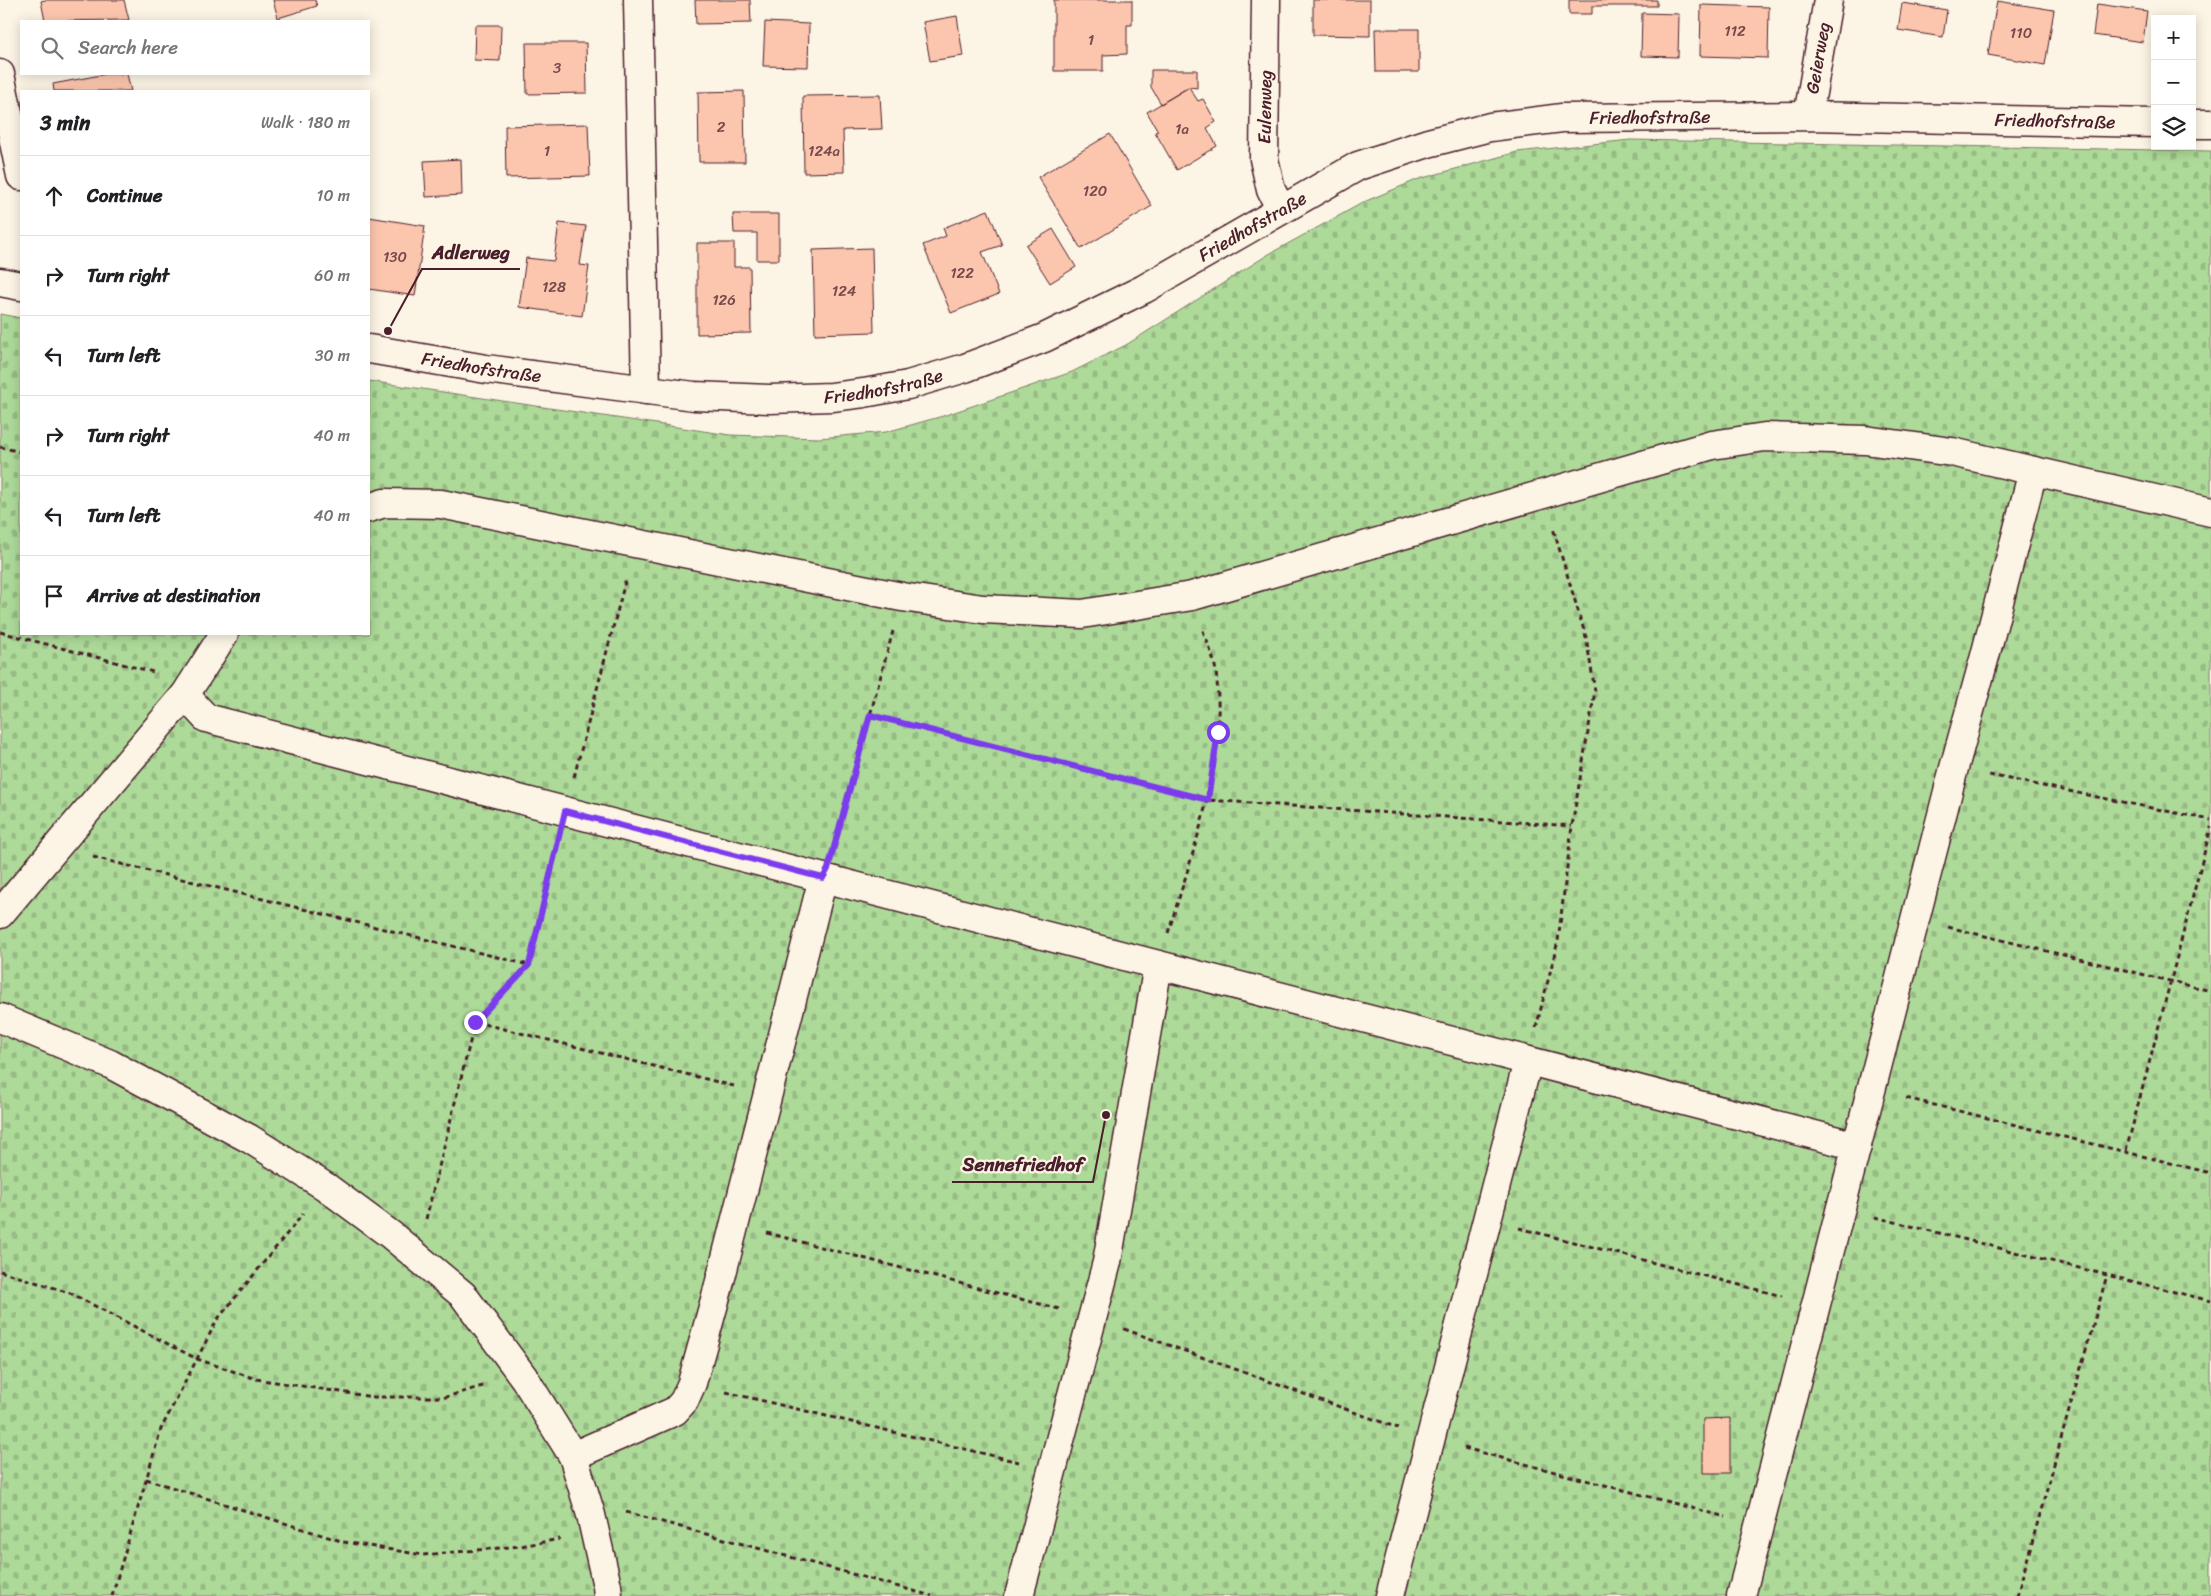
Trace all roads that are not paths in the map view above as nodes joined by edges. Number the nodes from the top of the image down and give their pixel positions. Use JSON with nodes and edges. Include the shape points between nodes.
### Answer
{"nodes":[{"id":1,"x":638,"y":0,"type":"edge"},
{"id":2,"x":1266,"y":0,"type":"edge"},
{"id":3,"x":1828,"y":0,"type":"edge"},
{"id":4,"x":0,"y":74,"type":"edge"},
{"id":5,"x":1808,"y":116,"type":"junction"},
{"id":6,"x":2151,"y":123,"type":"edge"},
{"id":7,"x":2196,"y":124,"type":"edge"},
{"id":8,"x":2211,"y":124,"type":"edge"},
{"id":9,"x":20,"y":171,"type":"edge"},
{"id":10,"x":1280,"y":210,"type":"junction"},
{"id":11,"x":0,"y":282,"type":"edge"},
{"id":12,"x":20,"y":286,"type":"edge"},
{"id":13,"x":370,"y":349,"type":"edge"},
{"id":14,"x":646,"y":390,"type":"junction"},
{"id":15,"x":2033,"y":471,"type":"junction"},
{"id":16,"x":370,"y":508,"type":"edge"},
{"id":17,"x":2211,"y":512,"type":"edge"},
{"id":18,"x":223,"y":635,"type":"edge"},
{"id":19,"x":185,"y":695,"type":"junction"},
{"id":20,"x":823,"y":878,"type":"junction"},
{"id":21,"x":0,"y":914,"type":"edge"},
{"id":22,"x":1158,"y":965,"type":"junction"},
{"id":23,"x":0,"y":1018,"type":"edge"},
{"id":24,"x":1528,"y":1060,"type":"junction"},
{"id":25,"x":1857,"y":1146,"type":"junction"},
{"id":26,"x":573,"y":1456,"type":"junction"},
{"id":27,"x":608,"y":1596,"type":"edge"},
{"id":28,"x":1019,"y":1596,"type":"edge"},
{"id":29,"x":1390,"y":1596,"type":"edge"},
{"id":30,"x":1741,"y":1596,"type":"edge"}],
"edges":[{"from":1,"to":14,"type":"street"},
{"from":2,"to":10,"type":"street","name":"Eulenweg","via":[[1264,159],[1271,190]]},
{"from":3,"to":5,"type":"street","name":"Geierweg"},
{"from":4,"to":9,"type":"street"},
{"from":5,"to":6,"type":"street","name":"Friedhofstraße"},
{"from":5,"to":10,"type":"street","name":"Friedhofstraße","via":[[1562,118],[1490,127],[1358,166]]},
{"from":7,"to":8,"type":"street"},
{"from":10,"to":14,"type":"street","name":"Friedhofstraße","via":[[1144,289],[1044,338],[965,368],[908,385],[832,397],[778,399],[694,396]]},
{"from":11,"to":12,"type":"street"},
{"from":13,"to":14,"type":"street","name":"Friedhofstraße","via":[[486,369]]},
{"from":15,"to":16,"type":"street","via":[[1952,452],[1865,440],[1765,438],[1712,445],[1192,596],[1082,614],[983,609],[902,597],[441,504],[384,503]]},
{"from":15,"to":17,"type":"street"},
{"from":15,"to":25,"type":"street"},
{"from":18,"to":19,"type":"street"},
{"from":19,"to":20,"type":"street","via":[[206,718]]},
{"from":19,"to":21,"type":"street"},
{"from":20,"to":22,"type":"street"},
{"from":20,"to":26,"type":"street","via":[[692,1383],[684,1401],[675,1411]]},
{"from":22,"to":24,"type":"street"},
{"from":22,"to":28,"type":"street","via":[[1107,1262]]},
{"from":23,"to":26,"type":"street","via":[[110,1064],[250,1139],[326,1187],[412,1252],[462,1295],[518,1368]]},
{"from":24,"to":25,"type":"street"},
{"from":24,"to":29,"type":"street"},
{"from":25,"to":30,"type":"street"},
{"from":26,"to":27,"type":"street","via":[[593,1524]]}]}
